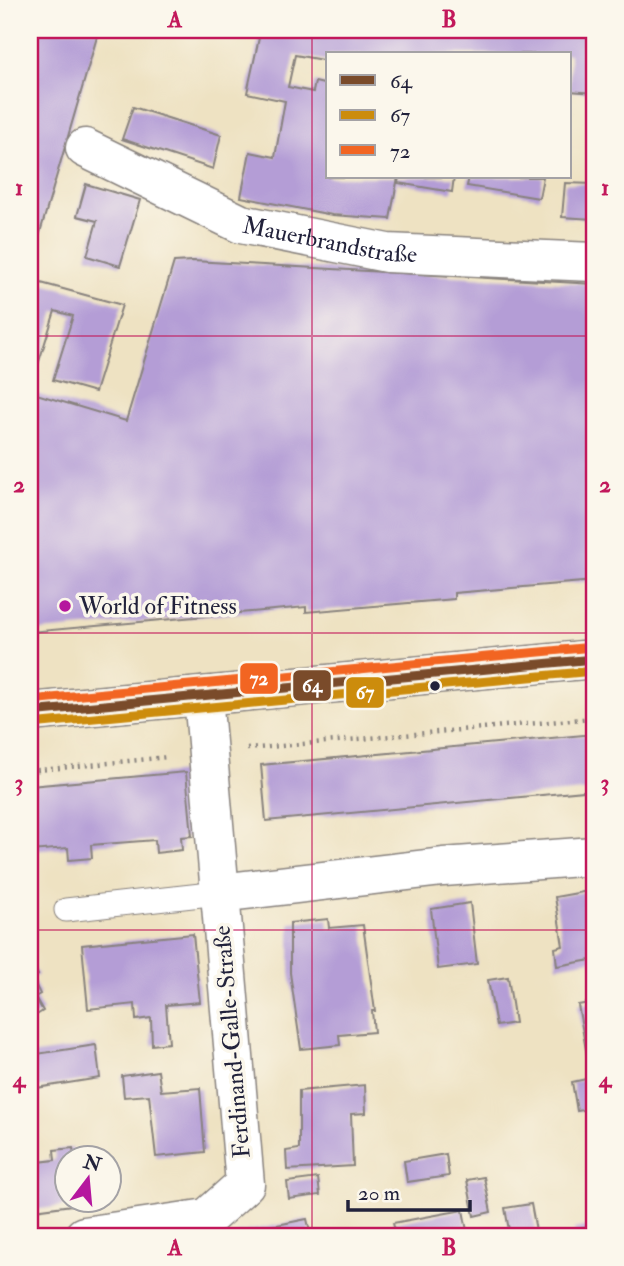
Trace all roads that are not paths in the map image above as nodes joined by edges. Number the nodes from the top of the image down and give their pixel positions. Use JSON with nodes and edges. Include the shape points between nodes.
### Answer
{"nodes":[{"id":1,"x":85,"y":148,"type":"dead end"},
{"id":2,"x":594,"y":262,"type":"edge"},
{"id":3,"x":594,"y":659,"type":"edge"},
{"id":4,"x":203,"y":696,"type":"junction"},
{"id":5,"x":30,"y":712,"type":"edge"},
{"id":6,"x":594,"y":856,"type":"edge"},
{"id":7,"x":219,"y":894,"type":"junction"},
{"id":8,"x":66,"y":910,"type":"dead end"},
{"id":9,"x":209,"y":1227,"type":"edge"},
{"id":10,"x":84,"y":1236,"type":"edge"}],
"edges":[{"from":1,"to":2,"type":"street","name":"Mauerbrandstraße","via":[[241,224],[387,253]]},
{"from":3,"to":4,"type":"street"},
{"from":4,"to":5,"type":"street"},
{"from":4,"to":7,"type":"street","name":"Ferdinand-Galle-Straße"},
{"from":6,"to":7,"type":"street","name":"Ferdinand-Galle-Straße","via":[[443,867]]},
{"from":7,"to":8,"type":"lane"},
{"from":7,"to":9,"type":"street","name":"Ferdinand-Galle-Straße","via":[[245,1184]]},
{"from":9,"to":10,"type":"street","name":"Ferdinand-Galle-Straße"}]}
